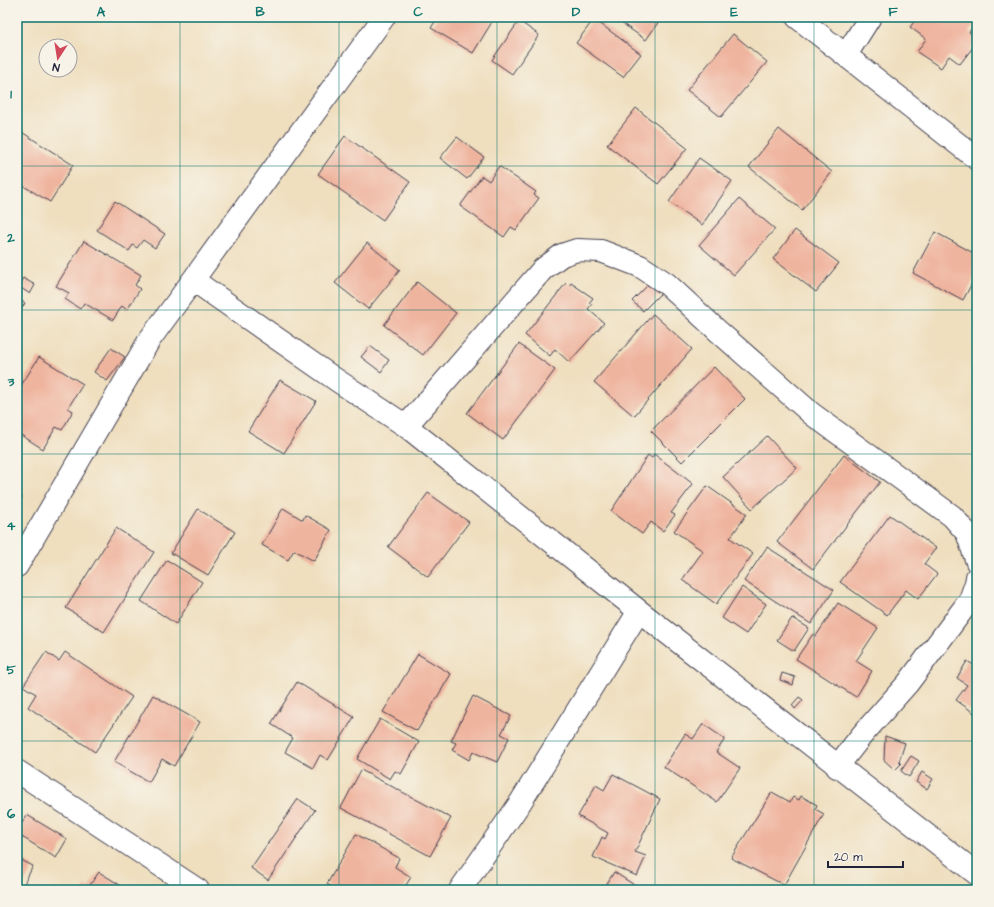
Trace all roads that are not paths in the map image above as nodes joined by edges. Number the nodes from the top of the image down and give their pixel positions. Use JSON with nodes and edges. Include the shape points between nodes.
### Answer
{"nodes":[{"id":1,"x":384,"y":17,"type":"edge"},
{"id":2,"x":797,"y":17,"type":"edge"},
{"id":3,"x":870,"y":17,"type":"edge"},
{"id":4,"x":846,"y":55,"type":"junction"},
{"id":5,"x":977,"y":159,"type":"edge"},
{"id":6,"x":193,"y":280,"type":"junction"},
{"id":7,"x":406,"y":426,"type":"junction"},
{"id":8,"x":977,"y":562,"type":"edge"},
{"id":9,"x":17,"y":566,"type":"edge"},
{"id":10,"x":977,"y":577,"type":"edge"},
{"id":11,"x":639,"y":611,"type":"junction"},
{"id":12,"x":837,"y":767,"type":"junction"},
{"id":13,"x":17,"y":771,"type":"edge"},
{"id":14,"x":977,"y":874,"type":"edge"},
{"id":15,"x":198,"y":890,"type":"edge"},
{"id":16,"x":460,"y":890,"type":"edge"}],
"edges":[{"from":1,"to":6,"type":"street"},
{"from":2,"to":4,"type":"street"},
{"from":3,"to":4,"type":"street"},
{"from":4,"to":5,"type":"street"},
{"from":6,"to":7,"type":"street"},
{"from":6,"to":9,"type":"street","via":[[150,339]]},
{"from":7,"to":8,"type":"street","via":[[543,269],[562,255],[577,250],[601,251],[640,266],[667,284],[812,414],[952,516],[967,533]]},
{"from":7,"to":11,"type":"street"},
{"from":10,"to":12,"type":"street","via":[[966,606],[908,683]]},
{"from":11,"to":12,"type":"street"},
{"from":11,"to":16,"type":"street","via":[[520,803]]},
{"from":12,"to":14,"type":"street"},
{"from":13,"to":15,"type":"street"}]}
